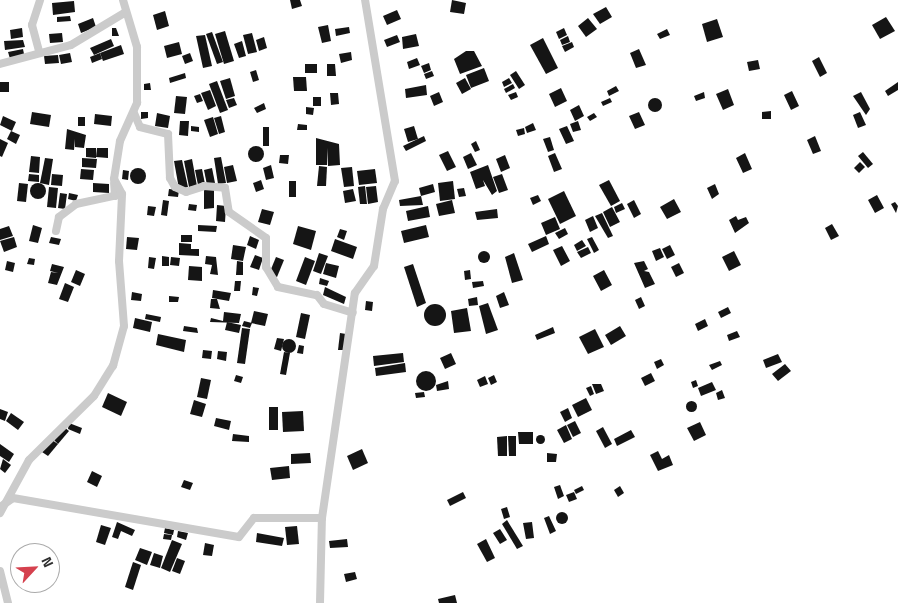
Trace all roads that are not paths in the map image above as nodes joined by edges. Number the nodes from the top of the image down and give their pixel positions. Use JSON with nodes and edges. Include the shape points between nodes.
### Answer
{"nodes":[{"id":1,"x":40,"y":0,"type":"edge"},
{"id":2,"x":123,"y":0,"type":"edge"},
{"id":3,"x":365,"y":0,"type":"edge"},
{"id":4,"x":126,"y":12,"type":"junction"},
{"id":5,"x":38,"y":51,"type":"junction"},
{"id":6,"x":0,"y":64,"type":"edge"},
{"id":7,"x":134,"y":114,"type":"junction"},
{"id":8,"x":114,"y":182,"type":"junction"},
{"id":9,"x":56,"y":231,"type":"dead end"},
{"id":10,"x":353,"y":314,"type":"junction"},
{"id":11,"x":3,"y":505,"type":"junction"},
{"id":12,"x":0,"y":513,"type":"edge"},
{"id":13,"x":322,"y":518,"type":"junction"},
{"id":14,"x":0,"y":571,"type":"edge"},
{"id":15,"x":8,"y":603,"type":"edge"},
{"id":16,"x":320,"y":603,"type":"edge"}],
"edges":[{"from":1,"to":5,"type":"street","via":[[32,24]]},
{"from":2,"to":4,"type":"street"},
{"from":3,"to":10,"type":"street","via":[[395,181],[383,209],[374,266],[358,285]]},
{"from":4,"to":5,"type":"street","via":[[71,46]]},
{"from":4,"to":7,"type":"street","via":[[137,39]]},
{"from":5,"to":6,"type":"street","via":[[27,59]]},
{"from":7,"to":8,"type":"street","via":[[120,141]]},
{"from":7,"to":10,"type":"street","via":[[140,126],[168,134],[170,178],[176,187],[186,192],[204,186],[225,188],[229,212],[266,238],[266,267],[278,287],[317,295],[324,304]]},
{"from":8,"to":9,"type":"street","via":[[114,196],[76,204],[59,216]]},
{"from":8,"to":11,"type":"street","via":[[122,194],[118,261],[126,314],[113,366],[94,396],[29,460]]},
{"from":10,"to":13,"type":"street"},
{"from":11,"to":12,"type":"street"},
{"from":11,"to":13,"type":"street","via":[[14,498],[239,537],[254,518]]},
{"from":13,"to":16,"type":"street","via":[[323,547],[317,587]]},
{"from":14,"to":15,"type":"street"}]}
